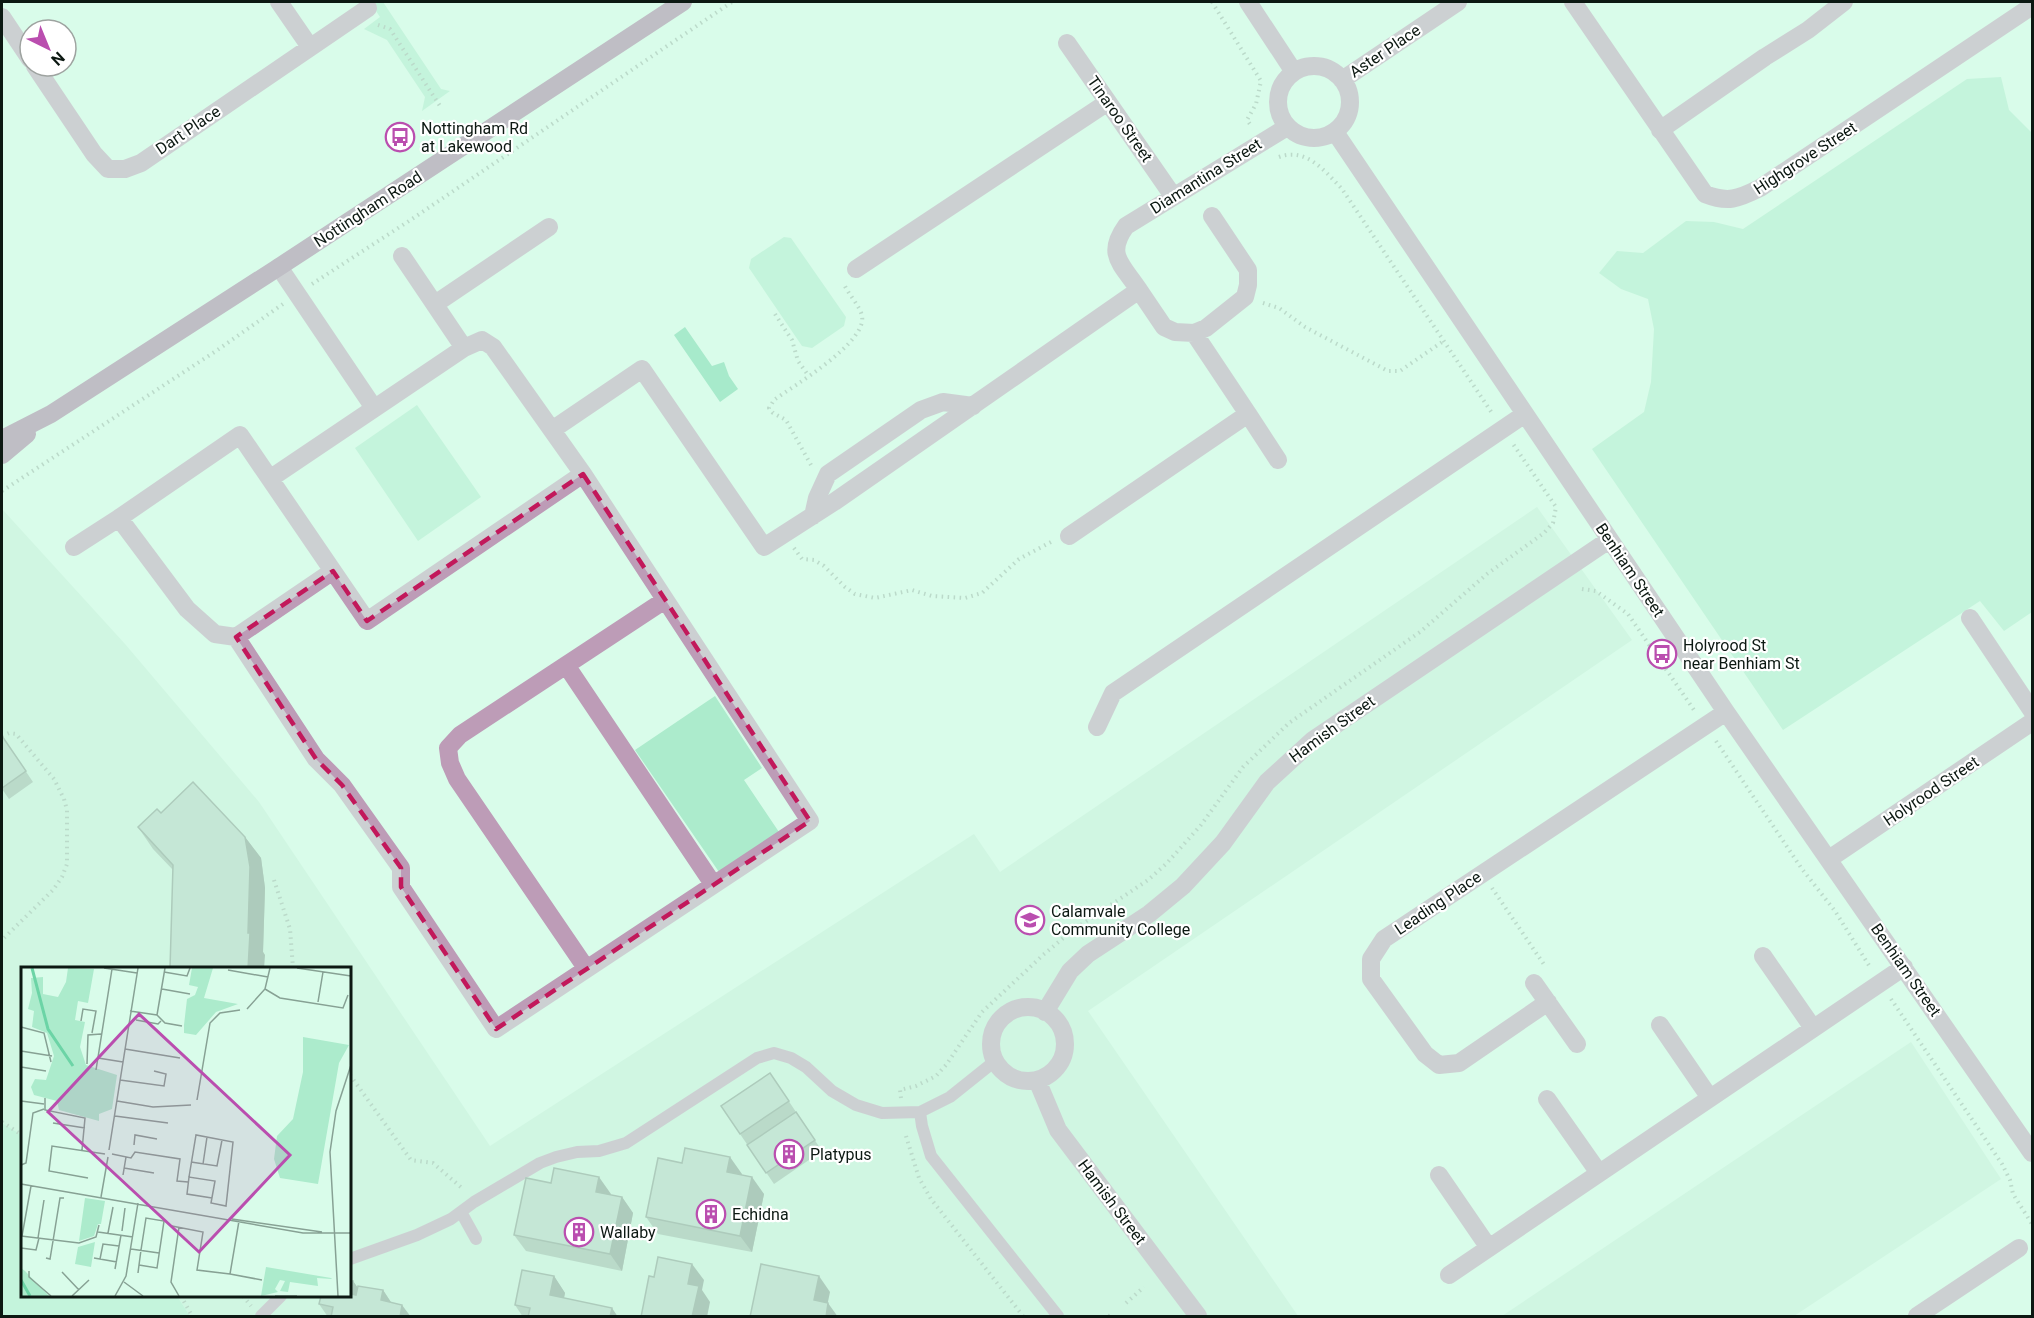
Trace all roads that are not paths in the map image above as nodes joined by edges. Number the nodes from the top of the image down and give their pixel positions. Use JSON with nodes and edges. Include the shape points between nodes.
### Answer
{"nodes":[{"id":1,"x":279,"y":2,"type":"edge"},
{"id":2,"x":683,"y":2,"type":"edge"},
{"id":3,"x":1248,"y":2,"type":"edge"},
{"id":4,"x":1458,"y":2,"type":"edge"},
{"id":5,"x":1573,"y":2,"type":"edge"},
{"id":6,"x":1844,"y":2,"type":"edge"},
{"id":7,"x":2032,"y":6,"type":"edge"},
{"id":8,"x":368,"y":8,"type":"road end"},
{"id":9,"x":2,"y":17,"type":"edge"},
{"id":10,"x":18,"y":41,"type":"edge"},
{"id":11,"x":1067,"y":43,"type":"dead end"},
{"id":12,"x":310,"y":47,"type":"junction"},
{"id":13,"x":1294,"y":72,"type":"junction"},
{"id":14,"x":43,"y":78,"type":"edge"},
{"id":15,"x":1342,"y":80,"type":"junction"},
{"id":16,"x":1108,"y":102,"type":"junction"},
{"id":17,"x":1287,"y":127,"type":"junction"},
{"id":18,"x":1660,"y":130,"type":"junction"},
{"id":19,"x":1335,"y":132,"type":"junction"},
{"id":20,"x":1173,"y":196,"type":"junction"},
{"id":21,"x":1212,"y":216,"type":"dead end"},
{"id":22,"x":549,"y":226,"type":"dead end"},
{"id":23,"x":402,"y":256,"type":"dead end"},
{"id":24,"x":279,"y":267,"type":"junction"},
{"id":25,"x":856,"y":269,"type":"road end"},
{"id":26,"x":1139,"y":290,"type":"junction"},
{"id":27,"x":435,"y":304,"type":"junction"},
{"id":28,"x":1194,"y":333,"type":"junction"},
{"id":29,"x":464,"y":348,"type":"junction"},
{"id":30,"x":973,"y":406,"type":"junction"},
{"id":31,"x":374,"y":408,"type":"junction"},
{"id":32,"x":51,"y":414,"type":"junction"},
{"id":33,"x":1248,"y":414,"type":"junction"},
{"id":34,"x":1525,"y":414,"type":"junction"},
{"id":35,"x":552,"y":430,"type":"junction"},
{"id":36,"x":2,"y":439,"type":"edge"},
{"id":37,"x":2,"y":455,"type":"edge"},
{"id":38,"x":1278,"y":460,"type":"dead end"},
{"id":39,"x":583,"y":474,"type":"junction"},
{"id":40,"x":271,"y":478,"type":"junction"},
{"id":41,"x":813,"y":516,"type":"junction"},
{"id":42,"x":119,"y":518,"type":"junction"},
{"id":43,"x":1069,"y":536,"type":"road end"},
{"id":44,"x":1609,"y":540,"type":"junction"},
{"id":45,"x":74,"y":547,"type":"dead end"},
{"id":46,"x":333,"y":571,"type":"junction"},
{"id":47,"x":665,"y":600,"type":"junction"},
{"id":48,"x":1970,"y":618,"type":"dead end"},
{"id":49,"x":236,"y":637,"type":"junction"},
{"id":50,"x":566,"y":665,"type":"junction"},
{"id":51,"x":2032,"y":711,"type":"edge"},
{"id":52,"x":1726,"y":712,"type":"junction"},
{"id":53,"x":2032,"y":722,"type":"edge"},
{"id":54,"x":1097,"y":727,"type":"dead end"},
{"id":55,"x":1829,"y":859,"type":"junction"},
{"id":56,"x":713,"y":884,"type":"junction"},
{"id":57,"x":1763,"y":956,"type":"dead end"},
{"id":58,"x":1904,"y":967,"type":"junction"},
{"id":59,"x":586,"y":968,"type":"junction"},
{"id":60,"x":1534,"y":982,"type":"road end"},
{"id":61,"x":1548,"y":1002,"type":"junction"},
{"id":62,"x":1045,"y":1011,"type":"junction"},
{"id":63,"x":1660,"y":1025,"type":"dead end"},
{"id":64,"x":1813,"y":1028,"type":"junction"},
{"id":65,"x":1577,"y":1044,"type":"dead end"},
{"id":66,"x":995,"y":1061,"type":"junction"},
{"id":67,"x":1037,"y":1080,"type":"junction"},
{"id":68,"x":1710,"y":1098,"type":"junction"},
{"id":69,"x":1547,"y":1099,"type":"dead end"},
{"id":70,"x":920,"y":1112,"type":"junction"},
{"id":71,"x":2032,"y":1153,"type":"edge"},
{"id":72,"x":1599,"y":1173,"type":"junction"},
{"id":73,"x":1439,"y":1175,"type":"dead end"},
{"id":74,"x":461,"y":1212,"type":"junction"},
{"id":75,"x":476,"y":1239,"type":"dead end"},
{"id":76,"x":1489,"y":1248,"type":"junction"},
{"id":77,"x":2019,"y":1248,"type":"dead end"},
{"id":78,"x":351,"y":1259,"type":"edge"},
{"id":79,"x":1449,"y":1275,"type":"dead end"},
{"id":80,"x":280,"y":1297,"type":"edge"},
{"id":81,"x":261,"y":1317,"type":"edge"},
{"id":82,"x":1058,"y":1317,"type":"edge"},
{"id":83,"x":1198,"y":1317,"type":"edge"},
{"id":84,"x":1917,"y":1317,"type":"edge"}],
"edges":[{"from":1,"to":12,"type":"street"},
{"from":2,"to":24,"type":"street","name":"Nottingham Road"},
{"from":3,"to":13,"type":"street"},
{"from":4,"to":15,"type":"street","name":"Aster Place"},
{"from":5,"to":18,"type":"street","name":"Highgrove Street"},
{"from":6,"to":18,"type":"street"},
{"from":7,"to":18,"type":"street","name":"Highgrove Street","via":[[1740,198],[1721,200],[1705,194]]},
{"from":8,"to":12,"type":"street","name":"Dart Place"},
{"from":9,"to":10,"type":"street"},
{"from":11,"to":16,"type":"street","name":"Tinaroo Street"},
{"from":12,"to":14,"type":"street","name":"Dart Place","via":[[141,163],[125,169],[108,169],[94,154]]},
{"from":13,"to":15,"type":"street","via":[[1304,67],[1325,68]]},
{"from":13,"to":17,"type":"street","via":[[1278,98],[1280,117]]},
{"from":15,"to":19,"type":"street","via":[[1350,107]]},
{"from":16,"to":20,"type":"street","name":"Tinaroo Street"},
{"from":16,"to":25,"type":"street"},
{"from":17,"to":19,"type":"street","via":[[1305,138]]},
{"from":17,"to":20,"type":"street","name":"Diamantina Street"},
{"from":19,"to":34,"type":"street","name":"Benhiam Street"},
{"from":20,"to":26,"type":"street","name":"Diamantina Street","via":[[1126,226],[1117,239],[1115,253]]},
{"from":21,"to":28,"type":"street","via":[[1248,270],[1248,285],[1245,297]]},
{"from":22,"to":27,"type":"street"},
{"from":23,"to":27,"type":"street"},
{"from":24,"to":31,"type":"street"},
{"from":24,"to":32,"type":"street","name":"Nottingham Road"},
{"from":26,"to":28,"type":"street","via":[[1164,327]]},
{"from":26,"to":30,"type":"street"},
{"from":27,"to":29,"type":"street"},
{"from":28,"to":33,"type":"street"},
{"from":29,"to":31,"type":"street"},
{"from":29,"to":35,"type":"street","via":[[482,340],[493,347]]},
{"from":30,"to":41,"type":"street"},
{"from":30,"to":41,"type":"street","via":[[943,402],[921,410],[828,474]]},
{"from":31,"to":40,"type":"street"},
{"from":32,"to":36,"type":"street","name":"Nottingham Road"},
{"from":32,"to":37,"type":"street","name":"Nottingham Road"},
{"from":33,"to":38,"type":"street"},
{"from":33,"to":43,"type":"street"},
{"from":34,"to":44,"type":"street","name":"Benhiam Street"},
{"from":34,"to":54,"type":"street","via":[[1113,693]]},
{"from":35,"to":39,"type":"street"},
{"from":35,"to":41,"type":"street","via":[[642,369],[765,547]]},
{"from":39,"to":46,"type":"street","via":[[368,621]]},
{"from":39,"to":47,"type":"street"},
{"from":40,"to":42,"type":"street","via":[[240,435]]},
{"from":40,"to":46,"type":"street"},
{"from":42,"to":45,"type":"street"},
{"from":42,"to":49,"type":"street","via":[[187,609],[215,634]]},
{"from":44,"to":52,"type":"street","name":"Benhiam Street"},
{"from":44,"to":62,"type":"street","name":"Hamish Street","via":[[1312,740],[1267,782],[1223,843],[1183,886],[1088,954],[1070,971]]},
{"from":46,"to":49,"type":"street"},
{"from":47,"to":50,"type":"street"},
{"from":47,"to":56,"type":"street","via":[[810,821]]},
{"from":48,"to":51,"type":"street"},
{"from":49,"to":59,"type":"street","via":[[316,759],[342,784],[401,868],[401,887],[496,1029]]},
{"from":50,"to":56,"type":"street"},
{"from":50,"to":59,"type":"street","via":[[460,735],[448,748],[457,778]]},
{"from":52,"to":55,"type":"street","name":"Benhiam Street"},
{"from":52,"to":61,"type":"street","name":"Leading Place","via":[[1384,939],[1371,959],[1371,979],[1425,1054],[1439,1065],[1459,1063]]},
{"from":53,"to":55,"type":"street","name":"Holyrood Street"},
{"from":55,"to":58,"type":"street","name":"Benhiam Street"},
{"from":56,"to":59,"type":"street"},
{"from":57,"to":64,"type":"street"},
{"from":58,"to":64,"type":"street"},
{"from":58,"to":71,"type":"street","name":"Benhiam Street"},
{"from":60,"to":61,"type":"street"},
{"from":61,"to":65,"type":"street"},
{"from":62,"to":66,"type":"street","via":[[1023,1008],[1002,1018],[991,1038]]},
{"from":62,"to":67,"type":"street","via":[[1059,1024],[1065,1042],[1058,1066]]},
{"from":63,"to":68,"type":"street"},
{"from":64,"to":68,"type":"street"},
{"from":66,"to":67,"type":"street","via":[[1009,1076]]},
{"from":66,"to":70,"type":"lane","via":[[950,1097]]},
{"from":67,"to":83,"type":"street","name":"Hamish Street","via":[[1058,1130]]},
{"from":68,"to":72,"type":"street"},
{"from":69,"to":72,"type":"street"},
{"from":70,"to":74,"type":"lane","via":[[882,1113],[856,1105],[832,1091],[806,1067],[774,1053],[757,1058],[626,1143],[540,1163]]},
{"from":70,"to":82,"type":"lane","via":[[931,1156]]},
{"from":72,"to":76,"type":"street"},
{"from":73,"to":76,"type":"street"},
{"from":74,"to":75,"type":"lane"},
{"from":74,"to":78,"type":"lane","via":[[417,1235]]},
{"from":76,"to":79,"type":"street"},
{"from":77,"to":84,"type":"street"},
{"from":80,"to":81,"type":"lane"}]}
